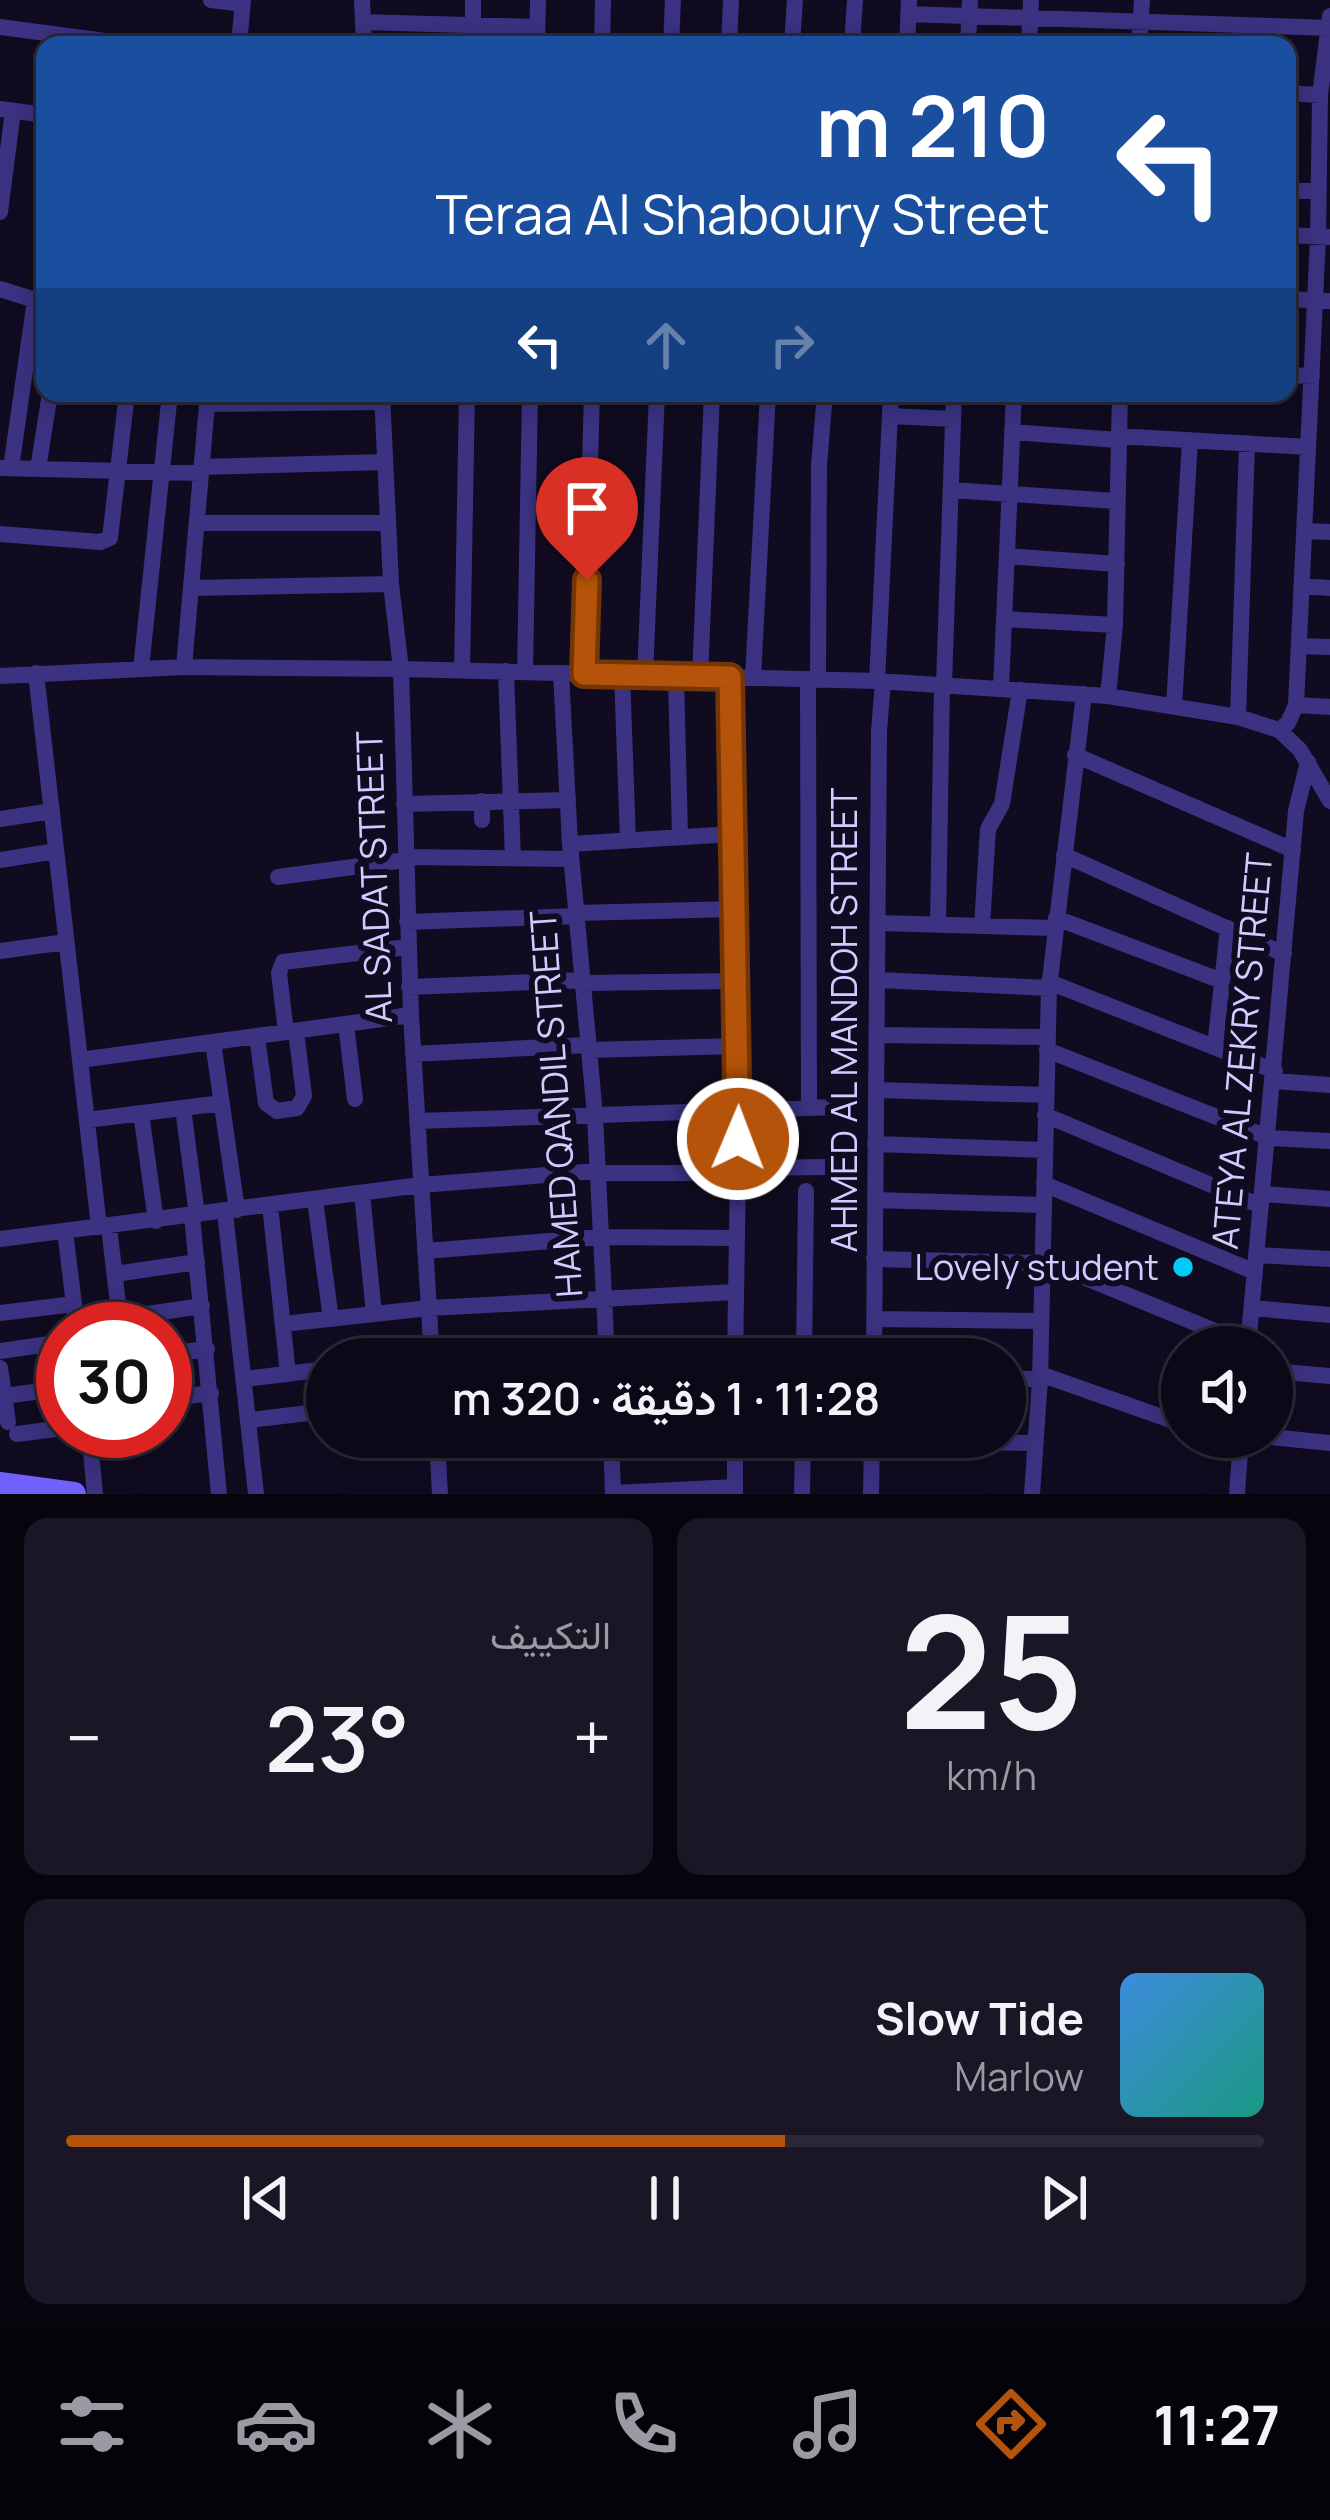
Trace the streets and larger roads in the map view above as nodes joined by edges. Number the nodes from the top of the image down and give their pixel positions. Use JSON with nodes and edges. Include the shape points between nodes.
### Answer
{"nodes":[{"id":1,"x":211,"y":0,"type":"edge"},
{"id":2,"x":362,"y":0,"type":"edge"},
{"id":3,"x":473,"y":0,"type":"edge"},
{"id":4,"x":538,"y":0,"type":"edge"},
{"id":5,"x":603,"y":0,"type":"edge"},
{"id":6,"x":673,"y":0,"type":"edge"},
{"id":7,"x":731,"y":0,"type":"edge"},
{"id":8,"x":795,"y":0,"type":"edge"},
{"id":9,"x":855,"y":0,"type":"edge"},
{"id":10,"x":1142,"y":0,"type":"edge"},
{"id":11,"x":243,"y":2,"type":"edge"},
{"id":12,"x":908,"y":7,"type":"edge"},
{"id":13,"x":970,"y":8,"type":"edge"},
{"id":14,"x":1030,"y":9,"type":"edge"},
{"id":15,"x":1330,"y":16,"type":"edge"},
{"id":16,"x":363,"y":22,"type":"junction"},
{"id":17,"x":1140,"y":23,"type":"junction"},
{"id":18,"x":473,"y":25,"type":"junction"},
{"id":19,"x":0,"y":27,"type":"edge"},
{"id":20,"x":1329,"y":28,"type":"edge"},
{"id":21,"x":68,"y":36,"type":"edge"},
{"id":22,"x":240,"y":36,"type":"edge"},
{"id":23,"x":364,"y":36,"type":"edge"},
{"id":24,"x":473,"y":36,"type":"edge"},
{"id":25,"x":537,"y":36,"type":"edge"},
{"id":26,"x":602,"y":36,"type":"edge"},
{"id":27,"x":671,"y":36,"type":"edge"},
{"id":28,"x":729,"y":36,"type":"edge"},
{"id":29,"x":793,"y":36,"type":"edge"},
{"id":30,"x":853,"y":36,"type":"edge"},
{"id":31,"x":1139,"y":36,"type":"edge"},
{"id":32,"x":1296,"y":93,"type":"edge"},
{"id":33,"x":1320,"y":94,"type":"junction"},
{"id":34,"x":7,"y":110,"type":"edge"},
{"id":35,"x":1323,"y":190,"type":"edge"},
{"id":36,"x":0,"y":212,"type":"edge"},
{"id":37,"x":1324,"y":236,"type":"edge"},
{"id":38,"x":0,"y":289,"type":"edge"},
{"id":39,"x":36,"y":298,"type":"edge"},
{"id":40,"x":1323,"y":301,"type":"edge"},
{"id":41,"x":36,"y":328,"type":"edge"},
{"id":42,"x":1318,"y":364,"type":"edge"},
{"id":43,"x":49,"y":402,"type":"edge"},
{"id":44,"x":126,"y":402,"type":"edge"},
{"id":45,"x":169,"y":402,"type":"edge"},
{"id":46,"x":208,"y":402,"type":"edge"},
{"id":47,"x":382,"y":402,"type":"edge"},
{"id":48,"x":467,"y":402,"type":"edge"},
{"id":49,"x":530,"y":402,"type":"edge"},
{"id":50,"x":592,"y":402,"type":"edge"},
{"id":51,"x":657,"y":402,"type":"edge"},
{"id":52,"x":712,"y":402,"type":"edge"},
{"id":53,"x":768,"y":402,"type":"edge"},
{"id":54,"x":824,"y":402,"type":"edge"},
{"id":55,"x":891,"y":402,"type":"edge"},
{"id":56,"x":954,"y":402,"type":"edge"},
{"id":57,"x":1014,"y":402,"type":"edge"},
{"id":58,"x":1120,"y":402,"type":"edge"},
{"id":59,"x":890,"y":416,"type":"junction"},
{"id":60,"x":1310,"y":417,"type":"junction"},
{"id":61,"x":1330,"y":418,"type":"edge"},
{"id":62,"x":953,"y":419,"type":"junction"},
{"id":63,"x":1012,"y":432,"type":"junction"},
{"id":64,"x":1118,"y":438,"type":"junction"},
{"id":65,"x":1190,"y":440,"type":"junction"},
{"id":66,"x":1247,"y":443,"type":"junction"},
{"id":67,"x":1308,"y":447,"type":"junction"},
{"id":68,"x":385,"y":462,"type":"junction"},
{"id":69,"x":6,"y":468,"type":"edge"},
{"id":70,"x":38,"y":469,"type":"junction"},
{"id":71,"x":202,"y":470,"type":"junction"},
{"id":72,"x":119,"y":471,"type":"junction"},
{"id":73,"x":162,"y":472,"type":"junction"},
{"id":74,"x":1307,"y":475,"type":"junction"},
{"id":75,"x":1330,"y":476,"type":"edge"},
{"id":76,"x":951,"y":490,"type":"junction"},
{"id":77,"x":1009,"y":494,"type":"junction"},
{"id":78,"x":1116,"y":501,"type":"junction"},
{"id":79,"x":388,"y":523,"type":"junction"},
{"id":80,"x":197,"y":524,"type":"junction"},
{"id":81,"x":1304,"y":531,"type":"junction"},
{"id":82,"x":1330,"y":532,"type":"edge"},
{"id":83,"x":0,"y":534,"type":"edge"},
{"id":84,"x":1006,"y":556,"type":"junction"},
{"id":85,"x":1117,"y":564,"type":"junction"},
{"id":86,"x":391,"y":584,"type":"junction"},
{"id":87,"x":1301,"y":586,"type":"junction"},
{"id":88,"x":191,"y":588,"type":"junction"},
{"id":89,"x":1330,"y":588,"type":"edge"},
{"id":90,"x":1004,"y":619,"type":"junction"},
{"id":91,"x":1115,"y":625,"type":"junction"},
{"id":92,"x":1299,"y":646,"type":"junction"},
{"id":93,"x":1330,"y":647,"type":"edge"},
{"id":94,"x":184,"y":667,"type":"junction"},
{"id":95,"x":141,"y":668,"type":"junction"},
{"id":96,"x":401,"y":669,"type":"junction"},
{"id":97,"x":462,"y":670,"type":"junction"},
{"id":98,"x":516,"y":672,"type":"junction"},
{"id":99,"x":36,"y":673,"type":"junction"},
{"id":100,"x":561,"y":673,"type":"junction"},
{"id":101,"x":584,"y":674,"type":"junction"},
{"id":102,"x":622,"y":675,"type":"junction"},
{"id":103,"x":645,"y":675,"type":"junction"},
{"id":104,"x":0,"y":676,"type":"edge"},
{"id":105,"x":676,"y":676,"type":"junction"},
{"id":106,"x":700,"y":676,"type":"junction"},
{"id":107,"x":730,"y":677,"type":"junction"},
{"id":108,"x":753,"y":678,"type":"junction"},
{"id":109,"x":813,"y":680,"type":"junction"},
{"id":110,"x":880,"y":681,"type":"junction"},
{"id":111,"x":943,"y":684,"type":"junction"},
{"id":112,"x":1010,"y":689,"type":"junction"},
{"id":113,"x":1084,"y":694,"type":"junction"},
{"id":114,"x":1108,"y":696,"type":"junction"},
{"id":115,"x":1296,"y":705,"type":"junction"},
{"id":116,"x":1174,"y":706,"type":"junction"},
{"id":117,"x":1330,"y":707,"type":"edge"},
{"id":118,"x":1238,"y":717,"type":"junction"},
{"id":119,"x":1280,"y":730,"type":"junction"},
{"id":120,"x":1076,"y":755,"type":"junction"},
{"id":121,"x":1308,"y":761,"type":"junction"},
{"id":122,"x":568,"y":800,"type":"junction"},
{"id":123,"x":511,"y":801,"type":"junction"},
{"id":124,"x":1330,"y":801,"type":"edge"},
{"id":125,"x":404,"y":804,"type":"junction"},
{"id":126,"x":52,"y":812,"type":"junction"},
{"id":127,"x":0,"y":819,"type":"edge"},
{"id":128,"x":734,"y":834,"type":"junction"},
{"id":129,"x":680,"y":837,"type":"junction"},
{"id":130,"x":628,"y":840,"type":"junction"},
{"id":131,"x":1293,"y":850,"type":"junction"},
{"id":132,"x":56,"y":851,"type":"junction"},
{"id":133,"x":571,"y":852,"type":"junction"},
{"id":134,"x":1064,"y":855,"type":"junction"},
{"id":135,"x":405,"y":858,"type":"junction"},
{"id":136,"x":513,"y":858,"type":"junction"},
{"id":137,"x":0,"y":860,"type":"edge"},
{"id":138,"x":278,"y":877,"type":"dead end"},
{"id":139,"x":735,"y":909,"type":"junction"},
{"id":140,"x":576,"y":915,"type":"junction"},
{"id":141,"x":407,"y":922,"type":"junction"},
{"id":142,"x":880,"y":923,"type":"junction"},
{"id":143,"x":1056,"y":923,"type":"junction"},
{"id":144,"x":938,"y":925,"type":"junction"},
{"id":145,"x":982,"y":926,"type":"junction"},
{"id":146,"x":1228,"y":928,"type":"junction"},
{"id":147,"x":67,"y":942,"type":"junction"},
{"id":148,"x":408,"y":947,"type":"junction"},
{"id":149,"x":0,"y":951,"type":"edge"},
{"id":150,"x":1284,"y":954,"type":"junction"},
{"id":151,"x":879,"y":980,"type":"junction"},
{"id":152,"x":736,"y":981,"type":"junction"},
{"id":153,"x":1222,"y":981,"type":"junction"},
{"id":154,"x":582,"y":982,"type":"junction"},
{"id":155,"x":1049,"y":985,"type":"junction"},
{"id":156,"x":410,"y":987,"type":"junction"},
{"id":157,"x":411,"y":1015,"type":"junction"},
{"id":158,"x":346,"y":1024,"type":"junction"},
{"id":159,"x":291,"y":1031,"type":"junction"},
{"id":160,"x":877,"y":1035,"type":"junction"},
{"id":161,"x":257,"y":1036,"type":"junction"},
{"id":162,"x":213,"y":1042,"type":"junction"},
{"id":163,"x":1047,"y":1044,"type":"junction"},
{"id":164,"x":738,"y":1046,"type":"junction"},
{"id":165,"x":1215,"y":1047,"type":"junction"},
{"id":166,"x":587,"y":1048,"type":"junction"},
{"id":167,"x":413,"y":1054,"type":"junction"},
{"id":168,"x":80,"y":1060,"type":"junction"},
{"id":169,"x":1275,"y":1077,"type":"junction"},
{"id":170,"x":1330,"y":1085,"type":"edge"},
{"id":171,"x":876,"y":1090,"type":"junction"},
{"id":172,"x":1046,"y":1095,"type":"junction"},
{"id":173,"x":355,"y":1100,"type":"dead end"},
{"id":174,"x":222,"y":1102,"type":"junction"},
{"id":175,"x":837,"y":1107,"type":"dead end"},
{"id":176,"x":183,"y":1108,"type":"junction"},
{"id":177,"x":809,"y":1108,"type":"junction"},
{"id":178,"x":739,"y":1110,"type":"junction"},
{"id":179,"x":141,"y":1113,"type":"junction"},
{"id":180,"x":1046,"y":1114,"type":"junction"},
{"id":181,"x":595,"y":1115,"type":"junction"},
{"id":182,"x":87,"y":1120,"type":"junction"},
{"id":183,"x":417,"y":1121,"type":"junction"},
{"id":184,"x":1270,"y":1138,"type":"junction"},
{"id":185,"x":1330,"y":1141,"type":"edge"},
{"id":186,"x":875,"y":1144,"type":"junction"},
{"id":187,"x":1045,"y":1150,"type":"junction"},
{"id":188,"x":827,"y":1167,"type":"dead end"},
{"id":189,"x":737,"y":1171,"type":"junction"},
{"id":190,"x":597,"y":1172,"type":"junction"},
{"id":191,"x":1044,"y":1184,"type":"junction"},
{"id":192,"x":422,"y":1186,"type":"junction"},
{"id":193,"x":806,"y":1190,"type":"dead end"},
{"id":194,"x":362,"y":1193,"type":"junction"},
{"id":195,"x":1330,"y":1198,"type":"edge"},
{"id":196,"x":315,"y":1199,"type":"junction"},
{"id":197,"x":875,"y":1200,"type":"junction"},
{"id":198,"x":1262,"y":1200,"type":"junction"},
{"id":199,"x":270,"y":1205,"type":"junction"},
{"id":200,"x":1043,"y":1205,"type":"junction"},
{"id":201,"x":231,"y":1211,"type":"junction"},
{"id":202,"x":195,"y":1215,"type":"junction"},
{"id":203,"x":156,"y":1221,"type":"junction"},
{"id":204,"x":104,"y":1227,"type":"junction"},
{"id":205,"x":65,"y":1232,"type":"junction"},
{"id":206,"x":601,"y":1237,"type":"junction"},
{"id":207,"x":0,"y":1238,"type":"edge"},
{"id":208,"x":736,"y":1238,"type":"junction"},
{"id":209,"x":425,"y":1251,"type":"junction"},
{"id":210,"x":874,"y":1259,"type":"junction"},
{"id":211,"x":1330,"y":1259,"type":"edge"},
{"id":212,"x":197,"y":1262,"type":"junction"},
{"id":213,"x":1042,"y":1262,"type":"junction"},
{"id":214,"x":1256,"y":1263,"type":"junction"},
{"id":215,"x":115,"y":1274,"type":"junction"},
{"id":216,"x":735,"y":1292,"type":"junction"},
{"id":217,"x":604,"y":1298,"type":"junction"},
{"id":218,"x":74,"y":1302,"type":"edge"},
{"id":219,"x":118,"y":1302,"type":"edge"},
{"id":220,"x":202,"y":1306,"type":"junction"},
{"id":221,"x":192,"y":1308,"type":"edge"},
{"id":222,"x":429,"y":1308,"type":"junction"},
{"id":223,"x":1252,"y":1308,"type":"junction"},
{"id":224,"x":36,"y":1309,"type":"edge"},
{"id":225,"x":0,"y":1313,"type":"edge"},
{"id":226,"x":374,"y":1315,"type":"junction"},
{"id":227,"x":1330,"y":1316,"type":"edge"},
{"id":228,"x":331,"y":1319,"type":"junction"},
{"id":229,"x":875,"y":1319,"type":"junction"},
{"id":230,"x":1041,"y":1321,"type":"junction"},
{"id":231,"x":283,"y":1324,"type":"junction"},
{"id":232,"x":1200,"y":1326,"type":"edge"},
{"id":233,"x":1251,"y":1326,"type":"edge"},
{"id":234,"x":427,"y":1338,"type":"edge"},
{"id":235,"x":606,"y":1338,"type":"edge"},
{"id":236,"x":735,"y":1338,"type":"edge"},
{"id":237,"x":804,"y":1338,"type":"edge"},
{"id":238,"x":875,"y":1338,"type":"edge"},
{"id":239,"x":36,"y":1346,"type":"edge"},
{"id":240,"x":207,"y":1349,"type":"junction"},
{"id":241,"x":192,"y":1351,"type":"edge"},
{"id":242,"x":0,"y":1352,"type":"edge"},
{"id":243,"x":0,"y":1368,"type":"edge"},
{"id":244,"x":306,"y":1372,"type":"edge"},
{"id":245,"x":1293,"y":1373,"type":"edge"},
{"id":246,"x":288,"y":1374,"type":"junction"},
{"id":247,"x":1330,"y":1376,"type":"edge"},
{"id":248,"x":1040,"y":1377,"type":"junction"},
{"id":249,"x":245,"y":1378,"type":"junction"},
{"id":250,"x":1026,"y":1378,"type":"edge"},
{"id":251,"x":36,"y":1392,"type":"edge"},
{"id":252,"x":212,"y":1394,"type":"junction"},
{"id":253,"x":4,"y":1396,"type":"junction"},
{"id":254,"x":192,"y":1396,"type":"edge"},
{"id":255,"x":306,"y":1413,"type":"edge"},
{"id":256,"x":1161,"y":1417,"type":"edge"},
{"id":257,"x":250,"y":1420,"type":"junction"},
{"id":258,"x":36,"y":1428,"type":"edge"},
{"id":259,"x":1293,"y":1439,"type":"edge"},
{"id":260,"x":1026,"y":1443,"type":"edge"},
{"id":261,"x":1036,"y":1443,"type":"junction"},
{"id":262,"x":1330,"y":1443,"type":"edge"},
{"id":263,"x":92,"y":1458,"type":"edge"},
{"id":264,"x":438,"y":1458,"type":"edge"},
{"id":265,"x":612,"y":1458,"type":"edge"},
{"id":266,"x":735,"y":1458,"type":"edge"},
{"id":267,"x":803,"y":1458,"type":"edge"},
{"id":268,"x":872,"y":1458,"type":"edge"},
{"id":269,"x":1240,"y":1458,"type":"edge"},
{"id":270,"x":0,"y":1484,"type":"edge"},
{"id":271,"x":735,"y":1490,"type":"edge"},
{"id":272,"x":1038,"y":1492,"type":"edge"},
{"id":273,"x":613,"y":1493,"type":"edge"},
{"id":274,"x":74,"y":1494,"type":"edge"},
{"id":275,"x":95,"y":1494,"type":"edge"},
{"id":276,"x":219,"y":1494,"type":"edge"},
{"id":277,"x":256,"y":1494,"type":"edge"},
{"id":278,"x":440,"y":1494,"type":"edge"},
{"id":279,"x":802,"y":1494,"type":"edge"},
{"id":280,"x":871,"y":1494,"type":"edge"},
{"id":281,"x":1237,"y":1494,"type":"edge"}],
"edges":[{"from":1,"to":11,"type":"street"},
{"from":2,"to":16,"type":"street"},
{"from":3,"to":18,"type":"street"},
{"from":4,"to":25,"type":"street"},
{"from":5,"to":26,"type":"street"},
{"from":6,"to":27,"type":"street"},
{"from":7,"to":28,"type":"street"},
{"from":8,"to":29,"type":"street"},
{"from":9,"to":30,"type":"street"},
{"from":10,"to":17,"type":"street"},
{"from":11,"to":22,"type":"street"},
{"from":12,"to":13,"type":"street"},
{"from":13,"to":14,"type":"street"},
{"from":14,"to":17,"type":"street"},
{"from":15,"to":20,"type":"street"},
{"from":16,"to":18,"type":"street"},
{"from":16,"to":23,"type":"street"},
{"from":17,"to":20,"type":"street"},
{"from":17,"to":31,"type":"street"},
{"from":18,"to":24,"type":"street"},
{"from":18,"to":25,"type":"street"},
{"from":19,"to":21,"type":"street"},
{"from":20,"to":33,"type":"street"},
{"from":32,"to":33,"type":"street"},
{"from":33,"to":35,"type":"street"},
{"from":34,"to":36,"type":"street"},
{"from":35,"to":37,"type":"street"},
{"from":37,"to":40,"type":"street"},
{"from":38,"to":39,"type":"street"},
{"from":40,"to":42,"type":"street"},
{"from":41,"to":69,"type":"street"},
{"from":42,"to":60,"type":"street"},
{"from":43,"to":70,"type":"street"},
{"from":44,"to":72,"type":"street"},
{"from":45,"to":73,"type":"street"},
{"from":46,"to":71,"type":"street"},
{"from":47,"to":68,"type":"street","name":"AL SADAT STREET"},
{"from":48,"to":97,"type":"street"},
{"from":49,"to":98,"type":"street"},
{"from":50,"to":101,"type":"street"},
{"from":51,"to":103,"type":"street"},
{"from":52,"to":106,"type":"street"},
{"from":53,"to":108,"type":"street"},
{"from":54,"to":109,"type":"street"},
{"from":55,"to":59,"type":"street","name":"AHMED AL MANDOH STREET"},
{"from":56,"to":62,"type":"street"},
{"from":57,"to":63,"type":"street"},
{"from":58,"to":64,"type":"street"},
{"from":59,"to":62,"type":"street"},
{"from":59,"to":110,"type":"street","name":"AHMED AL MANDOH STREET"},
{"from":60,"to":61,"type":"street"},
{"from":60,"to":67,"type":"street"},
{"from":62,"to":76,"type":"street"},
{"from":63,"to":64,"type":"street"},
{"from":63,"to":77,"type":"street"},
{"from":64,"to":65,"type":"street"},
{"from":64,"to":78,"type":"street"},
{"from":65,"to":66,"type":"street"},
{"from":65,"to":116,"type":"street"},
{"from":66,"to":67,"type":"street"},
{"from":66,"to":118,"type":"street"},
{"from":67,"to":74,"type":"street"},
{"from":68,"to":71,"type":"street"},
{"from":68,"to":79,"type":"street","name":"AL SADAT STREET"},
{"from":69,"to":70,"type":"street"},
{"from":70,"to":72,"type":"street"},
{"from":71,"to":73,"type":"street"},
{"from":71,"to":80,"type":"street"},
{"from":72,"to":73,"type":"street"},
{"from":72,"to":83,"type":"street","via":[[107,540]]},
{"from":73,"to":95,"type":"street"},
{"from":74,"to":75,"type":"street"},
{"from":74,"to":81,"type":"street"},
{"from":76,"to":77,"type":"street"},
{"from":76,"to":111,"type":"street"},
{"from":77,"to":78,"type":"street"},
{"from":77,"to":84,"type":"street"},
{"from":78,"to":85,"type":"street"},
{"from":79,"to":80,"type":"street"},
{"from":79,"to":86,"type":"street","name":"AL SADAT STREET"},
{"from":80,"to":88,"type":"street"},
{"from":81,"to":82,"type":"street"},
{"from":81,"to":87,"type":"street"},
{"from":84,"to":85,"type":"street"},
{"from":84,"to":90,"type":"street"},
{"from":85,"to":91,"type":"street"},
{"from":86,"to":88,"type":"street"},
{"from":86,"to":96,"type":"street","name":"AL SADAT STREET"},
{"from":87,"to":89,"type":"street"},
{"from":87,"to":92,"type":"street"},
{"from":88,"to":94,"type":"street"},
{"from":90,"to":91,"type":"street"},
{"from":90,"to":112,"type":"street"},
{"from":91,"to":114,"type":"street"},
{"from":92,"to":93,"type":"street"},
{"from":92,"to":115,"type":"street"},
{"from":94,"to":95,"type":"street"},
{"from":94,"to":96,"type":"street"},
{"from":95,"to":99,"type":"street"},
{"from":96,"to":97,"type":"street"},
{"from":96,"to":125,"type":"street","name":"AL SADAT STREET"},
{"from":97,"to":98,"type":"street"},
{"from":98,"to":100,"type":"street"},
{"from":98,"to":123,"type":"street"},
{"from":99,"to":104,"type":"street"},
{"from":99,"to":126,"type":"street"},
{"from":100,"to":101,"type":"street"},
{"from":100,"to":122,"type":"street","name":"HAMED QANDIL STREET"},
{"from":101,"to":102,"type":"street"},
{"from":102,"to":103,"type":"street"},
{"from":102,"to":130,"type":"street"},
{"from":103,"to":105,"type":"street"},
{"from":105,"to":106,"type":"street"},
{"from":105,"to":129,"type":"street"},
{"from":106,"to":107,"type":"street"},
{"from":107,"to":108,"type":"street"},
{"from":107,"to":128,"type":"street"},
{"from":108,"to":109,"type":"street"},
{"from":109,"to":110,"type":"street"},
{"from":109,"to":177,"type":"street"},
{"from":110,"to":111,"type":"street"},
{"from":110,"to":142,"type":"street","name":"AHMED AL MANDOH STREET"},
{"from":111,"to":112,"type":"street"},
{"from":111,"to":144,"type":"street"},
{"from":112,"to":113,"type":"street"},
{"from":112,"to":145,"type":"street"},
{"from":113,"to":114,"type":"street"},
{"from":113,"to":120,"type":"street"},
{"from":114,"to":116,"type":"street"},
{"from":115,"to":117,"type":"street"},
{"from":115,"to":119,"type":"street"},
{"from":116,"to":118,"type":"street"},
{"from":118,"to":119,"type":"street"},
{"from":119,"to":121,"type":"street"},
{"from":120,"to":131,"type":"street"},
{"from":120,"to":134,"type":"street"},
{"from":121,"to":124,"type":"street"},
{"from":121,"to":131,"type":"street","name":"ATEYA AL ZEKRY STREET"},
{"from":122,"to":123,"type":"street"},
{"from":122,"to":133,"type":"street","name":"HAMED QANDIL STREET"},
{"from":123,"to":125,"type":"street","via":[[482,810]]},
{"from":123,"to":136,"type":"street"},
{"from":125,"to":135,"type":"street","name":"AL SADAT STREET"},
{"from":126,"to":127,"type":"street"},
{"from":126,"to":132,"type":"street"},
{"from":128,"to":129,"type":"street"},
{"from":128,"to":139,"type":"street"},
{"from":129,"to":130,"type":"street"},
{"from":130,"to":133,"type":"street"},
{"from":131,"to":150,"type":"street","name":"ATEYA AL ZEKRY STREET"},
{"from":132,"to":137,"type":"street"},
{"from":132,"to":147,"type":"street"},
{"from":133,"to":136,"type":"street"},
{"from":133,"to":140,"type":"street","name":"HAMED QANDIL STREET"},
{"from":134,"to":143,"type":"street"},
{"from":134,"to":146,"type":"street"},
{"from":135,"to":136,"type":"street"},
{"from":135,"to":138,"type":"street"},
{"from":135,"to":141,"type":"street","name":"AL SADAT STREET"},
{"from":139,"to":140,"type":"street"},
{"from":139,"to":152,"type":"street"},
{"from":140,"to":141,"type":"street"},
{"from":140,"to":154,"type":"street","name":"HAMED QANDIL STREET"},
{"from":141,"to":148,"type":"street","name":"AL SADAT STREET"},
{"from":142,"to":144,"type":"street"},
{"from":142,"to":151,"type":"street","name":"AHMED AL MANDOH STREET"},
{"from":143,"to":145,"type":"street"},
{"from":143,"to":153,"type":"street"},
{"from":143,"to":155,"type":"street"},
{"from":144,"to":145,"type":"street"},
{"from":146,"to":150,"type":"street"},
{"from":146,"to":153,"type":"street"},
{"from":147,"to":149,"type":"street"},
{"from":147,"to":168,"type":"street"},
{"from":148,"to":156,"type":"street","name":"AL SADAT STREET"},
{"from":148,"to":159,"type":"street","via":[[279,967]]},
{"from":150,"to":169,"type":"street","name":"ATEYA AL ZEKRY STREET"},
{"from":151,"to":155,"type":"street"},
{"from":151,"to":160,"type":"street","name":"AHMED AL MANDOH STREET"},
{"from":152,"to":154,"type":"street"},
{"from":152,"to":164,"type":"street"},
{"from":153,"to":165,"type":"street"},
{"from":154,"to":156,"type":"street"},
{"from":154,"to":166,"type":"street","name":"HAMED QANDIL STREET"},
{"from":155,"to":163,"type":"street"},
{"from":155,"to":165,"type":"street"},
{"from":156,"to":157,"type":"street","name":"AL SADAT STREET"},
{"from":157,"to":158,"type":"street"},
{"from":157,"to":167,"type":"street","name":"AL SADAT STREET"},
{"from":158,"to":159,"type":"street"},
{"from":158,"to":173,"type":"street"},
{"from":159,"to":161,"type":"street"},
{"from":159,"to":161,"type":"street","via":[[304,1089],[297,1108],[270,1109]]},
{"from":160,"to":163,"type":"street"},
{"from":160,"to":171,"type":"street","name":"AHMED AL MANDOH STREET"},
{"from":161,"to":162,"type":"street"},
{"from":162,"to":168,"type":"street"},
{"from":162,"to":174,"type":"street"},
{"from":163,"to":172,"type":"street"},
{"from":163,"to":184,"type":"street"},
{"from":164,"to":166,"type":"street"},
{"from":164,"to":178,"type":"street"},
{"from":165,"to":169,"type":"street"},
{"from":166,"to":167,"type":"street"},
{"from":166,"to":181,"type":"street","name":"HAMED QANDIL STREET"},
{"from":167,"to":183,"type":"street","name":"AL SADAT STREET"},
{"from":168,"to":182,"type":"street"},
{"from":169,"to":170,"type":"street"},
{"from":169,"to":184,"type":"street","name":"ATEYA AL ZEKRY STREET"},
{"from":171,"to":172,"type":"street"},
{"from":171,"to":186,"type":"street","name":"AHMED AL MANDOH STREET"},
{"from":172,"to":180,"type":"street"},
{"from":174,"to":176,"type":"street"},
{"from":174,"to":201,"type":"street"},
{"from":175,"to":177,"type":"street"},
{"from":176,"to":179,"type":"street"},
{"from":176,"to":202,"type":"street"},
{"from":177,"to":178,"type":"street"},
{"from":178,"to":181,"type":"street"},
{"from":178,"to":189,"type":"street"},
{"from":179,"to":182,"type":"street"},
{"from":179,"to":203,"type":"street"},
{"from":180,"to":187,"type":"street"},
{"from":180,"to":198,"type":"street"},
{"from":181,"to":183,"type":"street"},
{"from":181,"to":190,"type":"street","name":"HAMED QANDIL STREET"},
{"from":182,"to":204,"type":"street"},
{"from":183,"to":192,"type":"street","name":"AL SADAT STREET"},
{"from":184,"to":185,"type":"street"},
{"from":184,"to":198,"type":"street","name":"ATEYA AL ZEKRY STREET"},
{"from":186,"to":187,"type":"street"},
{"from":186,"to":197,"type":"street","name":"AHMED AL MANDOH STREET"},
{"from":187,"to":191,"type":"street"},
{"from":188,"to":189,"type":"street"},
{"from":189,"to":190,"type":"street"},
{"from":189,"to":208,"type":"street"},
{"from":190,"to":192,"type":"street"},
{"from":190,"to":206,"type":"street","name":"HAMED QANDIL STREET"},
{"from":191,"to":200,"type":"street"},
{"from":191,"to":214,"type":"street"},
{"from":192,"to":194,"type":"street"},
{"from":192,"to":209,"type":"street","name":"AL SADAT STREET"},
{"from":193,"to":237,"type":"street"},
{"from":194,"to":196,"type":"street"},
{"from":194,"to":226,"type":"street"},
{"from":195,"to":198,"type":"street"},
{"from":196,"to":199,"type":"street"},
{"from":196,"to":228,"type":"street"},
{"from":197,"to":200,"type":"street"},
{"from":197,"to":210,"type":"street","name":"AHMED AL MANDOH STREET"},
{"from":198,"to":214,"type":"street","name":"ATEYA AL ZEKRY STREET"},
{"from":199,"to":201,"type":"street"},
{"from":199,"to":231,"type":"street"},
{"from":200,"to":213,"type":"street"},
{"from":201,"to":202,"type":"street"},
{"from":201,"to":249,"type":"street"},
{"from":202,"to":203,"type":"street"},
{"from":202,"to":212,"type":"street"},
{"from":203,"to":204,"type":"street"},
{"from":204,"to":205,"type":"street"},
{"from":204,"to":215,"type":"street"},
{"from":205,"to":207,"type":"street"},
{"from":205,"to":218,"type":"street"},
{"from":206,"to":208,"type":"street"},
{"from":206,"to":209,"type":"street"},
{"from":206,"to":217,"type":"street","name":"HAMED QANDIL STREET"},
{"from":208,"to":216,"type":"street"},
{"from":209,"to":222,"type":"street","name":"AL SADAT STREET"},
{"from":210,"to":213,"type":"street"},
{"from":210,"to":229,"type":"street","name":"AHMED AL MANDOH STREET"},
{"from":211,"to":214,"type":"street"},
{"from":212,"to":215,"type":"street"},
{"from":212,"to":220,"type":"street"},
{"from":213,"to":230,"type":"street"},
{"from":213,"to":232,"type":"street"},
{"from":214,"to":223,"type":"street","name":"ATEYA AL ZEKRY STREET"},
{"from":215,"to":219,"type":"street"},
{"from":216,"to":217,"type":"street"},
{"from":216,"to":236,"type":"street"},
{"from":217,"to":222,"type":"street"},
{"from":217,"to":235,"type":"street","name":"HAMED QANDIL STREET"},
{"from":220,"to":221,"type":"street"},
{"from":220,"to":240,"type":"street"},
{"from":222,"to":226,"type":"street"},
{"from":222,"to":234,"type":"street","name":"AL SADAT STREET"},
{"from":223,"to":227,"type":"street"},
{"from":223,"to":233,"type":"street","name":"ATEYA AL ZEKRY STREET"},
{"from":224,"to":225,"type":"street"},
{"from":226,"to":228,"type":"street"},
{"from":228,"to":231,"type":"street"},
{"from":229,"to":230,"type":"street"},
{"from":229,"to":238,"type":"street","name":"AHMED AL MANDOH STREET"},
{"from":230,"to":248,"type":"street"},
{"from":231,"to":246,"type":"street"},
{"from":239,"to":242,"type":"street"},
{"from":240,"to":241,"type":"street"},
{"from":240,"to":252,"type":"street"},
{"from":243,"to":253,"type":"street"},
{"from":244,"to":246,"type":"street"},
{"from":245,"to":247,"type":"street"},
{"from":246,"to":249,"type":"street"},
{"from":248,"to":250,"type":"street"},
{"from":248,"to":256,"type":"street"},
{"from":248,"to":261,"type":"street"},
{"from":249,"to":257,"type":"street"},
{"from":251,"to":253,"type":"street"},
{"from":252,"to":254,"type":"street"},
{"from":252,"to":276,"type":"street"},
{"from":253,"to":258,"type":"street","via":[[12,1428]]},
{"from":255,"to":257,"type":"street"},
{"from":257,"to":277,"type":"street"},
{"from":259,"to":262,"type":"street"},
{"from":260,"to":261,"type":"street"},
{"from":261,"to":272,"type":"street"},
{"from":263,"to":275,"type":"street"},
{"from":264,"to":278,"type":"street"},
{"from":265,"to":273,"type":"street"},
{"from":266,"to":271,"type":"street"},
{"from":267,"to":279,"type":"street"},
{"from":268,"to":280,"type":"street"},
{"from":269,"to":281,"type":"street"},
{"from":270,"to":274,"type":"street"},
{"from":271,"to":273,"type":"street"}]}
